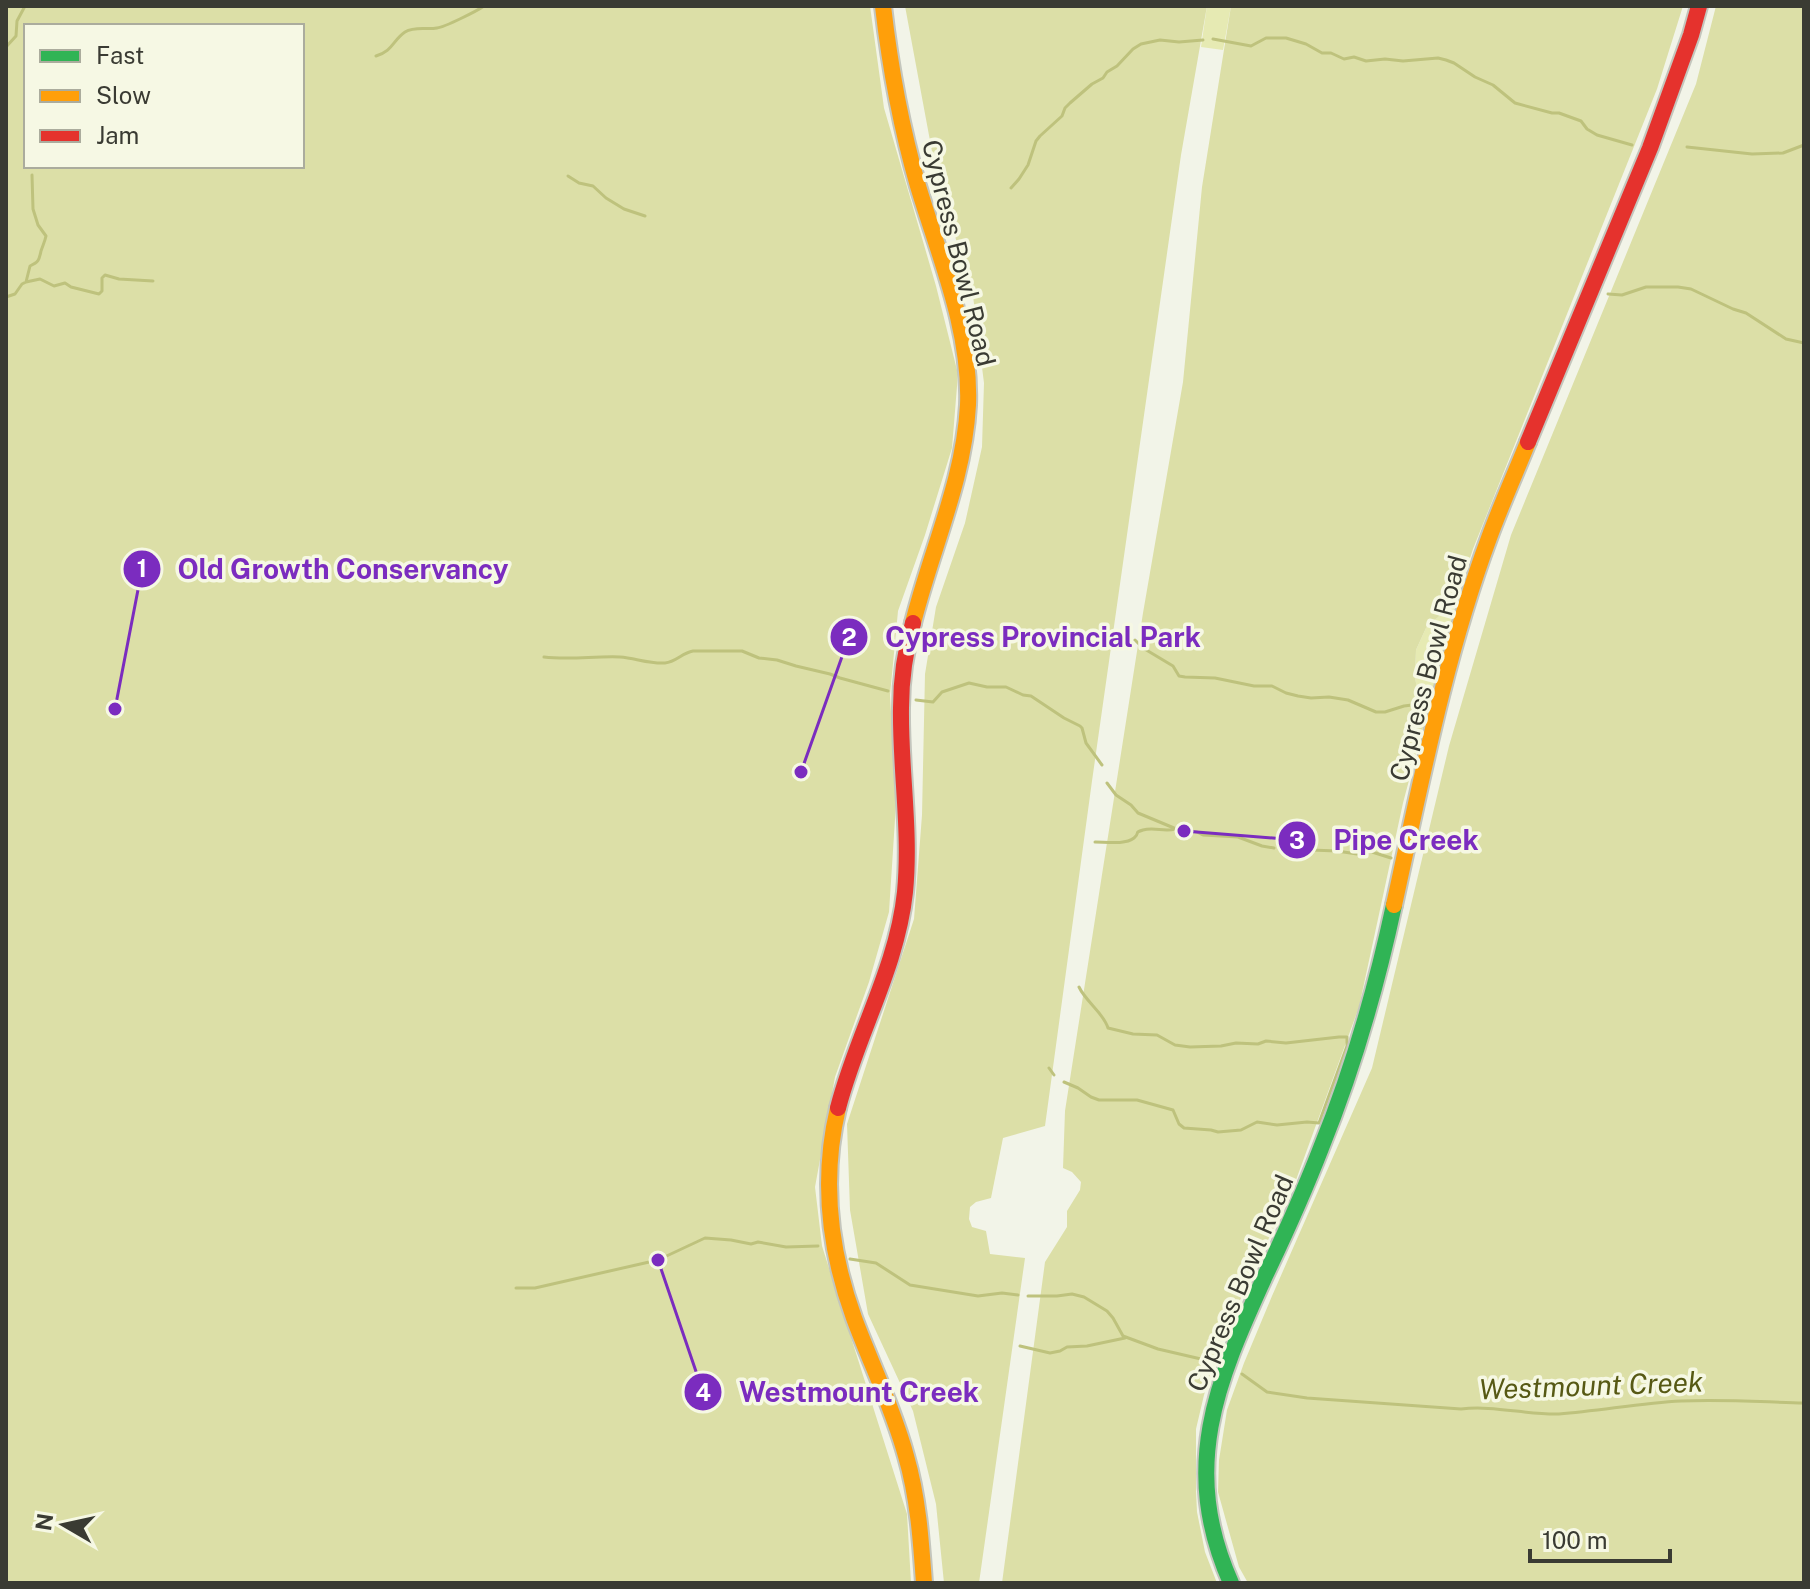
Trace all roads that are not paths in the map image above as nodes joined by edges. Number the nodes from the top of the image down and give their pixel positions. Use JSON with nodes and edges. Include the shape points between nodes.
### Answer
{"nodes":[{"id":1,"x":883,"y":6,"type":"edge"},
{"id":2,"x":1699,"y":6,"type":"edge"},
{"id":3,"x":924,"y":1583,"type":"edge"},
{"id":4,"x":1231,"y":1583,"type":"edge"}],
"edges":[{"from":1,"to":3,"type":"street","name":"Cypress Bowl Road","via":[[902,126],[961,337],[968,404],[958,477],[919,595],[902,677],[907,853],[903,908],[890,964],[840,1101],[827,1193],[840,1277],[911,1474]]},
{"from":2,"to":4,"type":"street","name":"Cypress Bowl Road","via":[[1650,148],[1481,561],[1449,663],[1359,1044],[1323,1146],[1233,1349],[1215,1402],[1207,1450],[1208,1502]]}]}
